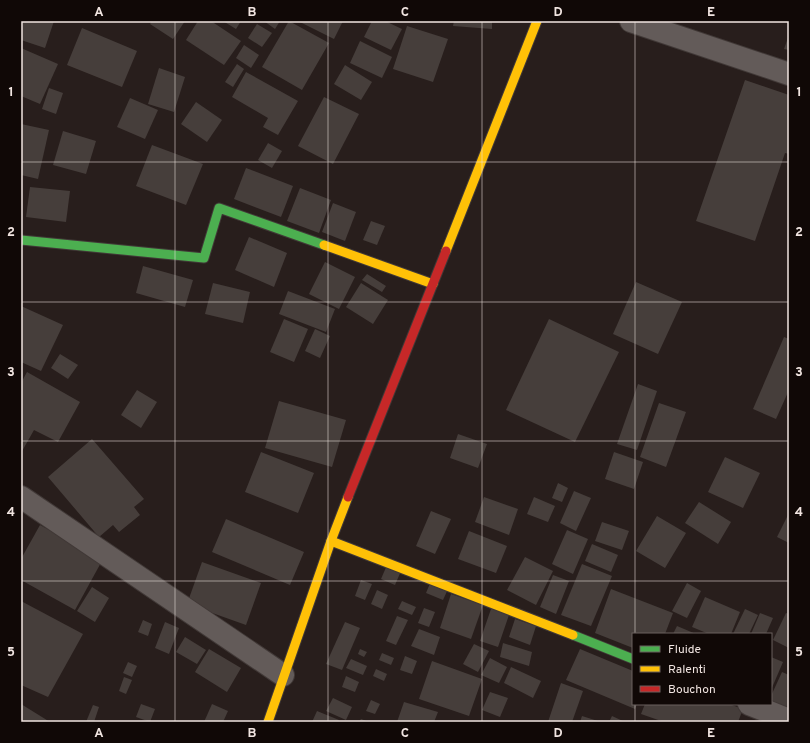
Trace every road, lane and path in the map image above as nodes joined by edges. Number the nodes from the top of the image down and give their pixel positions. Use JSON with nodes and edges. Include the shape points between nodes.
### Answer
{"nodes":[{"id":1,"x":537,"y":21,"type":"edge"},
{"id":2,"x":631,"y":21,"type":"edge"},
{"id":3,"x":789,"y":74,"type":"edge"},
{"id":4,"x":21,"y":240,"type":"edge"},
{"id":5,"x":433,"y":284,"type":"junction"},
{"id":6,"x":21,"y":497,"type":"edge"},
{"id":7,"x":331,"y":541,"type":"junction"},
{"id":8,"x":632,"y":659,"type":"edge"},
{"id":9,"x":283,"y":675,"type":"junction"},
{"id":10,"x":752,"y":705,"type":"edge"},
{"id":11,"x":789,"y":720,"type":"edge"},
{"id":12,"x":268,"y":722,"type":"edge"}],
"edges":[{"from":1,"to":5,"type":"street"},
{"from":2,"to":3,"type":"street"},
{"from":4,"to":5,"type":"street","via":[[204,258],[219,208]]},
{"from":5,"to":7,"type":"street"},
{"from":6,"to":9,"type":"street"},
{"from":7,"to":8,"type":"street"},
{"from":7,"to":9,"type":"street"},
{"from":9,"to":12,"type":"street"},
{"from":10,"to":11,"type":"street"}]}
